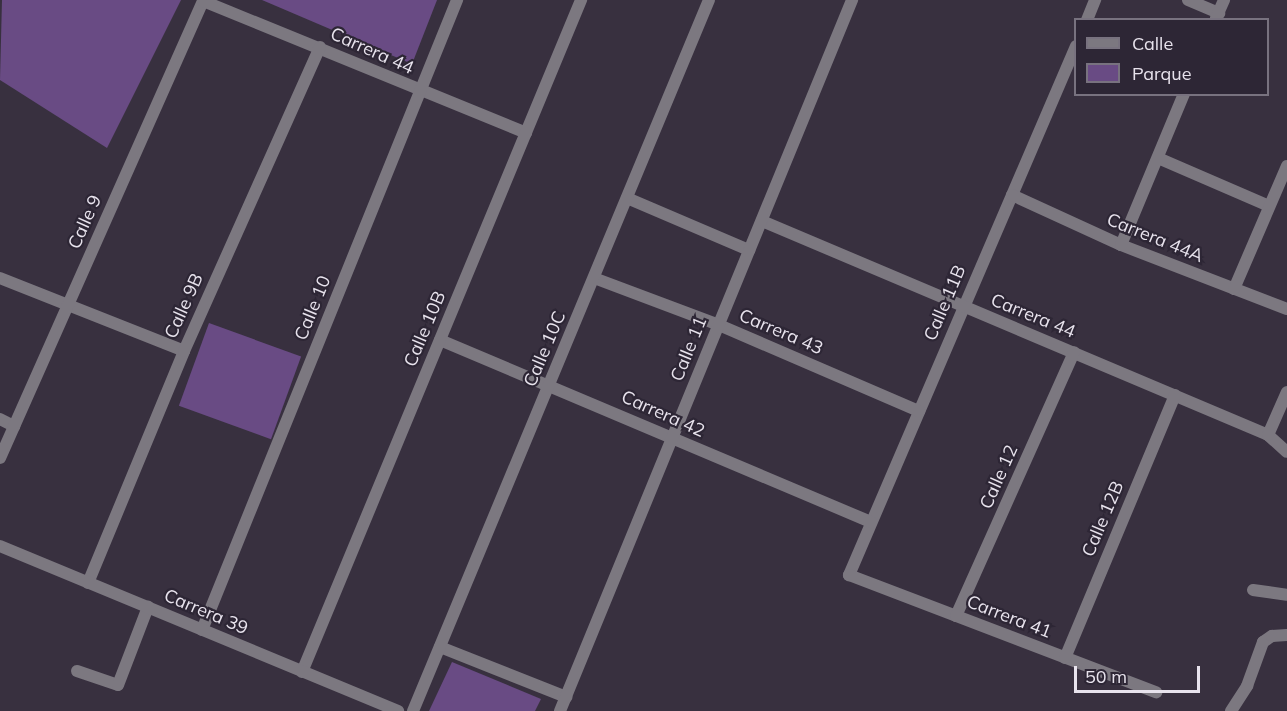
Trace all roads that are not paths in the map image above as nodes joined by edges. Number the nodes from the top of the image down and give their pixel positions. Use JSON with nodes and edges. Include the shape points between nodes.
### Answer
{"nodes":[{"id":1,"x":457,"y":0,"type":"edge"},
{"id":2,"x":582,"y":0,"type":"edge"},
{"id":3,"x":710,"y":0,"type":"edge"},
{"id":4,"x":852,"y":0,"type":"edge"},
{"id":5,"x":1095,"y":0,"type":"edge"},
{"id":6,"x":1188,"y":0,"type":"edge"},
{"id":7,"x":1224,"y":0,"type":"edge"},
{"id":8,"x":202,"y":1,"type":"edge"},
{"id":9,"x":1217,"y":16,"type":"edge"},
{"id":10,"x":1088,"y":18,"type":"edge"},
{"id":11,"x":320,"y":47,"type":"junction"},
{"id":12,"x":1074,"y":51,"type":"edge"},
{"id":13,"x":420,"y":92,"type":"junction"},
{"id":14,"x":1184,"y":96,"type":"edge"},
{"id":15,"x":526,"y":134,"type":"junction"},
{"id":16,"x":1158,"y":158,"type":"junction"},
{"id":17,"x":1287,"y":166,"type":"edge"},
{"id":18,"x":1282,"y":191,"type":"edge"},
{"id":19,"x":1012,"y":195,"type":"junction"},
{"id":20,"x":627,"y":198,"type":"junction"},
{"id":21,"x":1269,"y":206,"type":"junction"},
{"id":22,"x":762,"y":221,"type":"junction"},
{"id":23,"x":1121,"y":245,"type":"junction"},
{"id":24,"x":749,"y":250,"type":"junction"},
{"id":25,"x":594,"y":278,"type":"junction"},
{"id":26,"x":0,"y":279,"type":"edge"},
{"id":27,"x":1234,"y":289,"type":"junction"},
{"id":28,"x":67,"y":306,"type":"junction"},
{"id":29,"x":963,"y":307,"type":"junction"},
{"id":30,"x":1287,"y":309,"type":"edge"},
{"id":31,"x":718,"y":325,"type":"junction"},
{"id":32,"x":440,"y":340,"type":"junction"},
{"id":33,"x":184,"y":351,"type":"junction"},
{"id":34,"x":1074,"y":352,"type":"junction"},
{"id":35,"x":550,"y":383,"type":"junction"},
{"id":36,"x":1287,"y":392,"type":"edge"},
{"id":37,"x":1175,"y":395,"type":"junction"},
{"id":38,"x":919,"y":411,"type":"junction"},
{"id":39,"x":0,"y":419,"type":"edge"},
{"id":40,"x":14,"y":426,"type":"junction"},
{"id":41,"x":1268,"y":435,"type":"junction"},
{"id":42,"x":672,"y":439,"type":"junction"},
{"id":43,"x":1287,"y":452,"type":"edge"},
{"id":44,"x":0,"y":458,"type":"edge"},
{"id":45,"x":872,"y":522,"type":"junction"},
{"id":46,"x":0,"y":546,"type":"edge"},
{"id":47,"x":849,"y":575,"type":"joint"},
{"id":48,"x":88,"y":583,"type":"junction"},
{"id":49,"x":1253,"y":590,"type":"dead end"},
{"id":50,"x":1287,"y":595,"type":"edge"},
{"id":51,"x":148,"y":608,"type":"junction"},
{"id":52,"x":956,"y":616,"type":"junction"},
{"id":53,"x":202,"y":630,"type":"junction"},
{"id":54,"x":1286,"y":638,"type":"edge"},
{"id":55,"x":440,"y":647,"type":"junction"},
{"id":56,"x":1065,"y":657,"type":"junction"},
{"id":57,"x":77,"y":671,"type":"dead end"},
{"id":58,"x":302,"y":672,"type":"junction"},
{"id":59,"x":1156,"y":692,"type":"dead end"},
{"id":60,"x":566,"y":697,"type":"junction"},
{"id":61,"x":398,"y":711,"type":"edge"},
{"id":62,"x":413,"y":711,"type":"edge"},
{"id":63,"x":560,"y":711,"type":"edge"},
{"id":64,"x":1231,"y":711,"type":"edge"}],
"edges":[{"from":1,"to":13,"type":"street","name":"Calle 10"},
{"from":2,"to":15,"type":"street","name":"Calle 10B"},
{"from":3,"to":20,"type":"street","name":"Calle 10C"},
{"from":4,"to":22,"type":"street","name":"Calle 11"},
{"from":5,"to":10,"type":"street"},
{"from":6,"to":9,"type":"street"},
{"from":7,"to":9,"type":"street"},
{"from":8,"to":11,"type":"street","name":"Carrera 44"},
{"from":8,"to":28,"type":"street","name":"Calle 9"},
{"from":11,"to":13,"type":"street","name":"Carrera 44"},
{"from":11,"to":33,"type":"street","name":"Calle 9B"},
{"from":12,"to":19,"type":"street","name":"Calle 11B"},
{"from":13,"to":15,"type":"street","name":"Carrera 44"},
{"from":13,"to":53,"type":"street","name":"Calle 10"},
{"from":14,"to":16,"type":"street"},
{"from":15,"to":32,"type":"street","name":"Calle 10B"},
{"from":16,"to":21,"type":"street"},
{"from":16,"to":23,"type":"street"},
{"from":17,"to":18,"type":"street"},
{"from":18,"to":21,"type":"street"},
{"from":19,"to":23,"type":"street","name":"Carrera 44A"},
{"from":19,"to":29,"type":"street","name":"Calle 11B"},
{"from":20,"to":24,"type":"street"},
{"from":20,"to":25,"type":"street","name":"Calle 10C"},
{"from":21,"to":27,"type":"street"},
{"from":22,"to":24,"type":"street","name":"Calle 11"},
{"from":22,"to":29,"type":"street","name":"Carrera 44"},
{"from":23,"to":27,"type":"street","name":"Carrera 44A"},
{"from":24,"to":31,"type":"street","name":"Calle 11"},
{"from":25,"to":31,"type":"street","name":"Carrera 43"},
{"from":25,"to":35,"type":"street","name":"Calle 10C"},
{"from":26,"to":28,"type":"street"},
{"from":27,"to":30,"type":"street","name":"Carrera 44A"},
{"from":28,"to":33,"type":"street"},
{"from":28,"to":40,"type":"street","name":"Calle 9"},
{"from":29,"to":34,"type":"street","name":"Carrera 44"},
{"from":29,"to":38,"type":"street","name":"Calle 11B"},
{"from":31,"to":38,"type":"street","name":"Carrera 43"},
{"from":31,"to":42,"type":"street","name":"Calle 11"},
{"from":32,"to":35,"type":"street","name":"Carrera 42"},
{"from":32,"to":58,"type":"street","name":"Calle 10B"},
{"from":33,"to":48,"type":"street","name":"Calle 9B"},
{"from":34,"to":37,"type":"street","name":"Carrera 44"},
{"from":34,"to":52,"type":"street","name":"Calle 12"},
{"from":35,"to":42,"type":"street","name":"Carrera 42"},
{"from":35,"to":55,"type":"street","name":"Calle 10C"},
{"from":36,"to":41,"type":"street"},
{"from":37,"to":41,"type":"street","name":"Carrera 44"},
{"from":37,"to":56,"type":"street","name":"Calle 12B"},
{"from":38,"to":45,"type":"street","name":"Calle 11B"},
{"from":39,"to":40,"type":"street"},
{"from":40,"to":44,"type":"street","name":"Calle 9"},
{"from":41,"to":43,"type":"street","name":"Carrera 44"},
{"from":42,"to":45,"type":"street","name":"Carrera 42"},
{"from":42,"to":60,"type":"street","name":"Calle 11"},
{"from":45,"to":47,"type":"street","name":"Calle 11B"},
{"from":46,"to":48,"type":"street","name":"Carrera 39"},
{"from":47,"to":52,"type":"street","name":"Carrera 41"},
{"from":48,"to":51,"type":"street","name":"Carrera 39"},
{"from":49,"to":50,"type":"street"},
{"from":51,"to":53,"type":"street","name":"Carrera 39"},
{"from":51,"to":57,"type":"street","via":[[118,686]]},
{"from":52,"to":56,"type":"street","name":"Carrera 41"},
{"from":53,"to":58,"type":"street","name":"Carrera 39"},
{"from":54,"to":64,"type":"street","via":[[1272,636],[1261,644],[1250,679]]},
{"from":55,"to":60,"type":"street"},
{"from":55,"to":62,"type":"street","name":"Calle 10C"},
{"from":56,"to":59,"type":"street","name":"Carrera 41"},
{"from":58,"to":61,"type":"street","name":"Carrera 39"},
{"from":60,"to":63,"type":"street","name":"Calle 11"}]}
